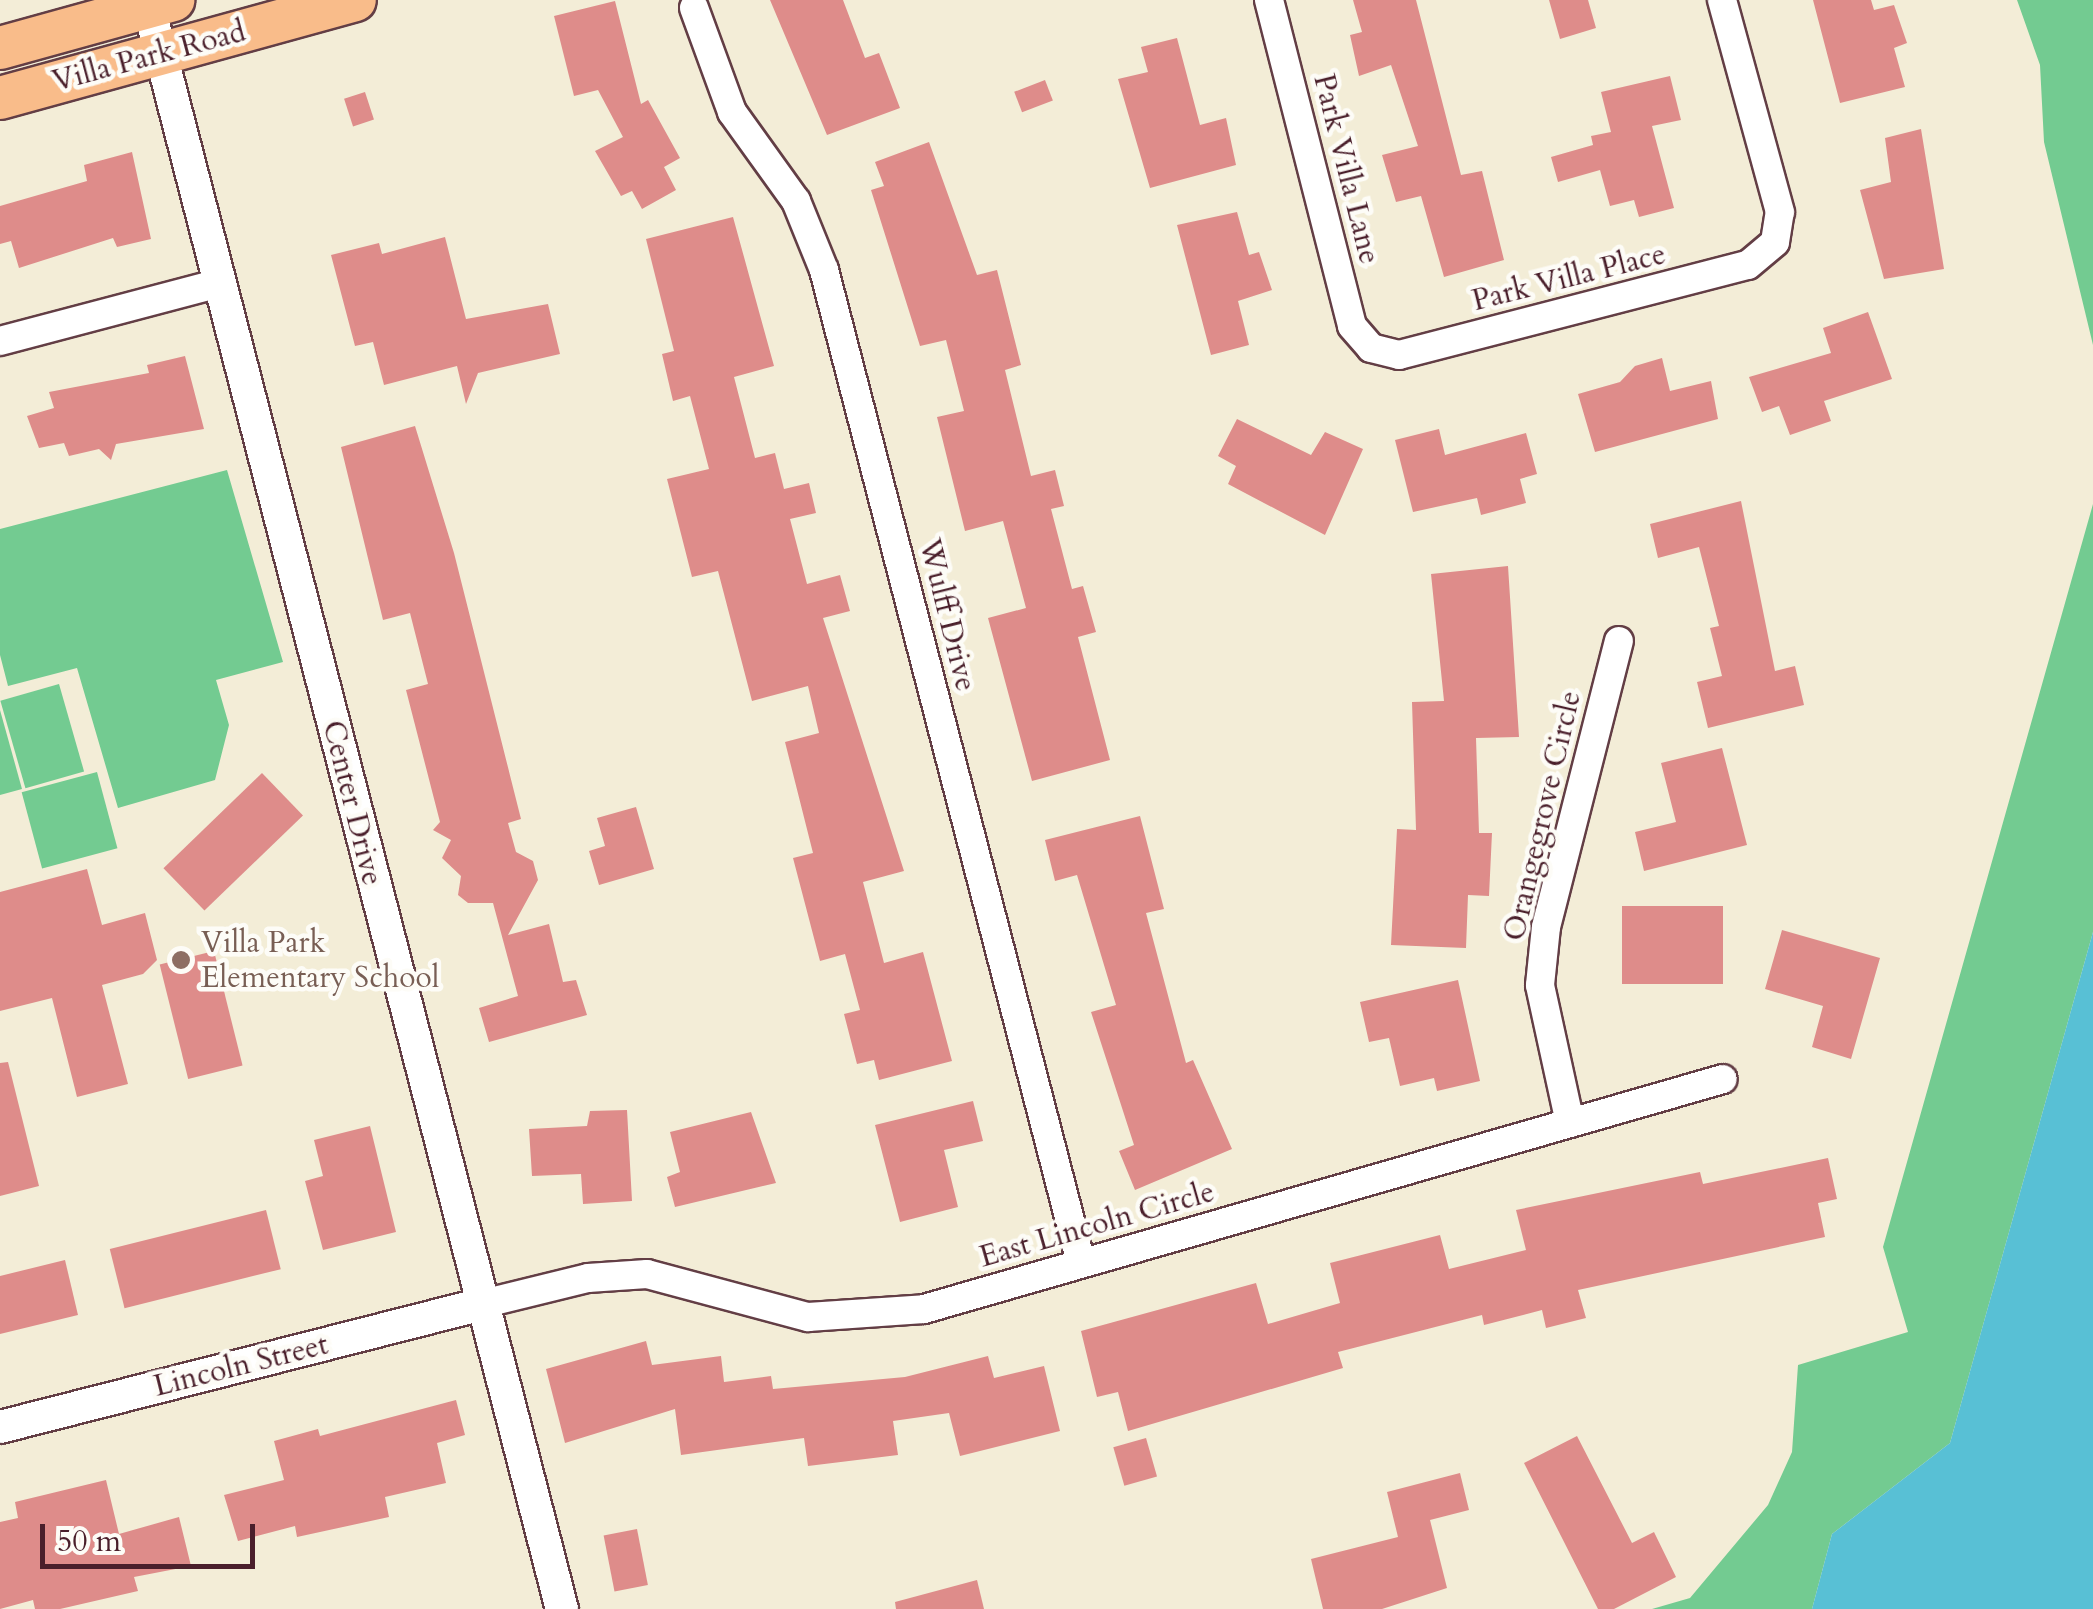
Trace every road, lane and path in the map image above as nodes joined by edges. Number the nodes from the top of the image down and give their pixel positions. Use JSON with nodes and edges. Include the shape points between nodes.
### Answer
{"nodes":[{"id":1,"x":355,"y":0,"type":"edge"},
{"id":2,"x":1269,"y":0,"type":"edge"},
{"id":3,"x":1722,"y":0,"type":"edge"},
{"id":4,"x":156,"y":2,"type":"edge"},
{"id":5,"x":694,"y":8,"type":"dead end"},
{"id":6,"x":0,"y":48,"type":"edge"},
{"id":7,"x":160,"y":54,"type":"junction"},
{"id":8,"x":0,"y":98,"type":"edge"},
{"id":9,"x":219,"y":283,"type":"junction"},
{"id":10,"x":0,"y":340,"type":"edge"},
{"id":11,"x":1372,"y":348,"type":"joint"},
{"id":12,"x":1619,"y":641,"type":"dead end"},
{"id":13,"x":1723,"y":1079,"type":"dead end"},
{"id":14,"x":1570,"y":1123,"type":"junction"},
{"id":15,"x":1081,"y":1263,"type":"junction"},
{"id":16,"x":482,"y":1304,"type":"junction"},
{"id":17,"x":0,"y":1427,"type":"edge"},
{"id":18,"x":562,"y":1609,"type":"edge"}],
"edges":[{"from":1,"to":7,"type":"main road","name":"Villa Park Road"},
{"from":2,"to":11,"type":"street","name":"Park Villa Lane","via":[[1352,326]]},
{"from":3,"to":11,"type":"street","name":"Park Villa Place","via":[[1780,212],[1775,242],[1748,265],[1399,355]]},
{"from":4,"to":6,"type":"main road","name":"Villa Park Road"},
{"from":4,"to":7,"type":"street","name":"Center Drive"},
{"from":5,"to":15,"type":"street","name":"Wulff Drive","via":[[732,112],[796,201],[824,270]]},
{"from":7,"to":8,"type":"main road","name":"Villa Park Road"},
{"from":7,"to":9,"type":"street","name":"Center Drive"},
{"from":9,"to":10,"type":"street"},
{"from":9,"to":16,"type":"street","name":"Center Drive"},
{"from":12,"to":14,"type":"street","name":"Orangegrove Circle","via":[[1542,966],[1547,1026]]},
{"from":13,"to":14,"type":"street","name":"East Lincoln Circle"},
{"from":14,"to":15,"type":"street","name":"East Lincoln Circle"},
{"from":15,"to":16,"type":"street","name":"East Lincoln Circle","via":[[924,1310],[875,1316],[808,1317],[647,1274],[588,1278]]},
{"from":16,"to":17,"type":"street","name":"Lincoln Street"},
{"from":16,"to":18,"type":"street","name":"Center Drive"}]}
